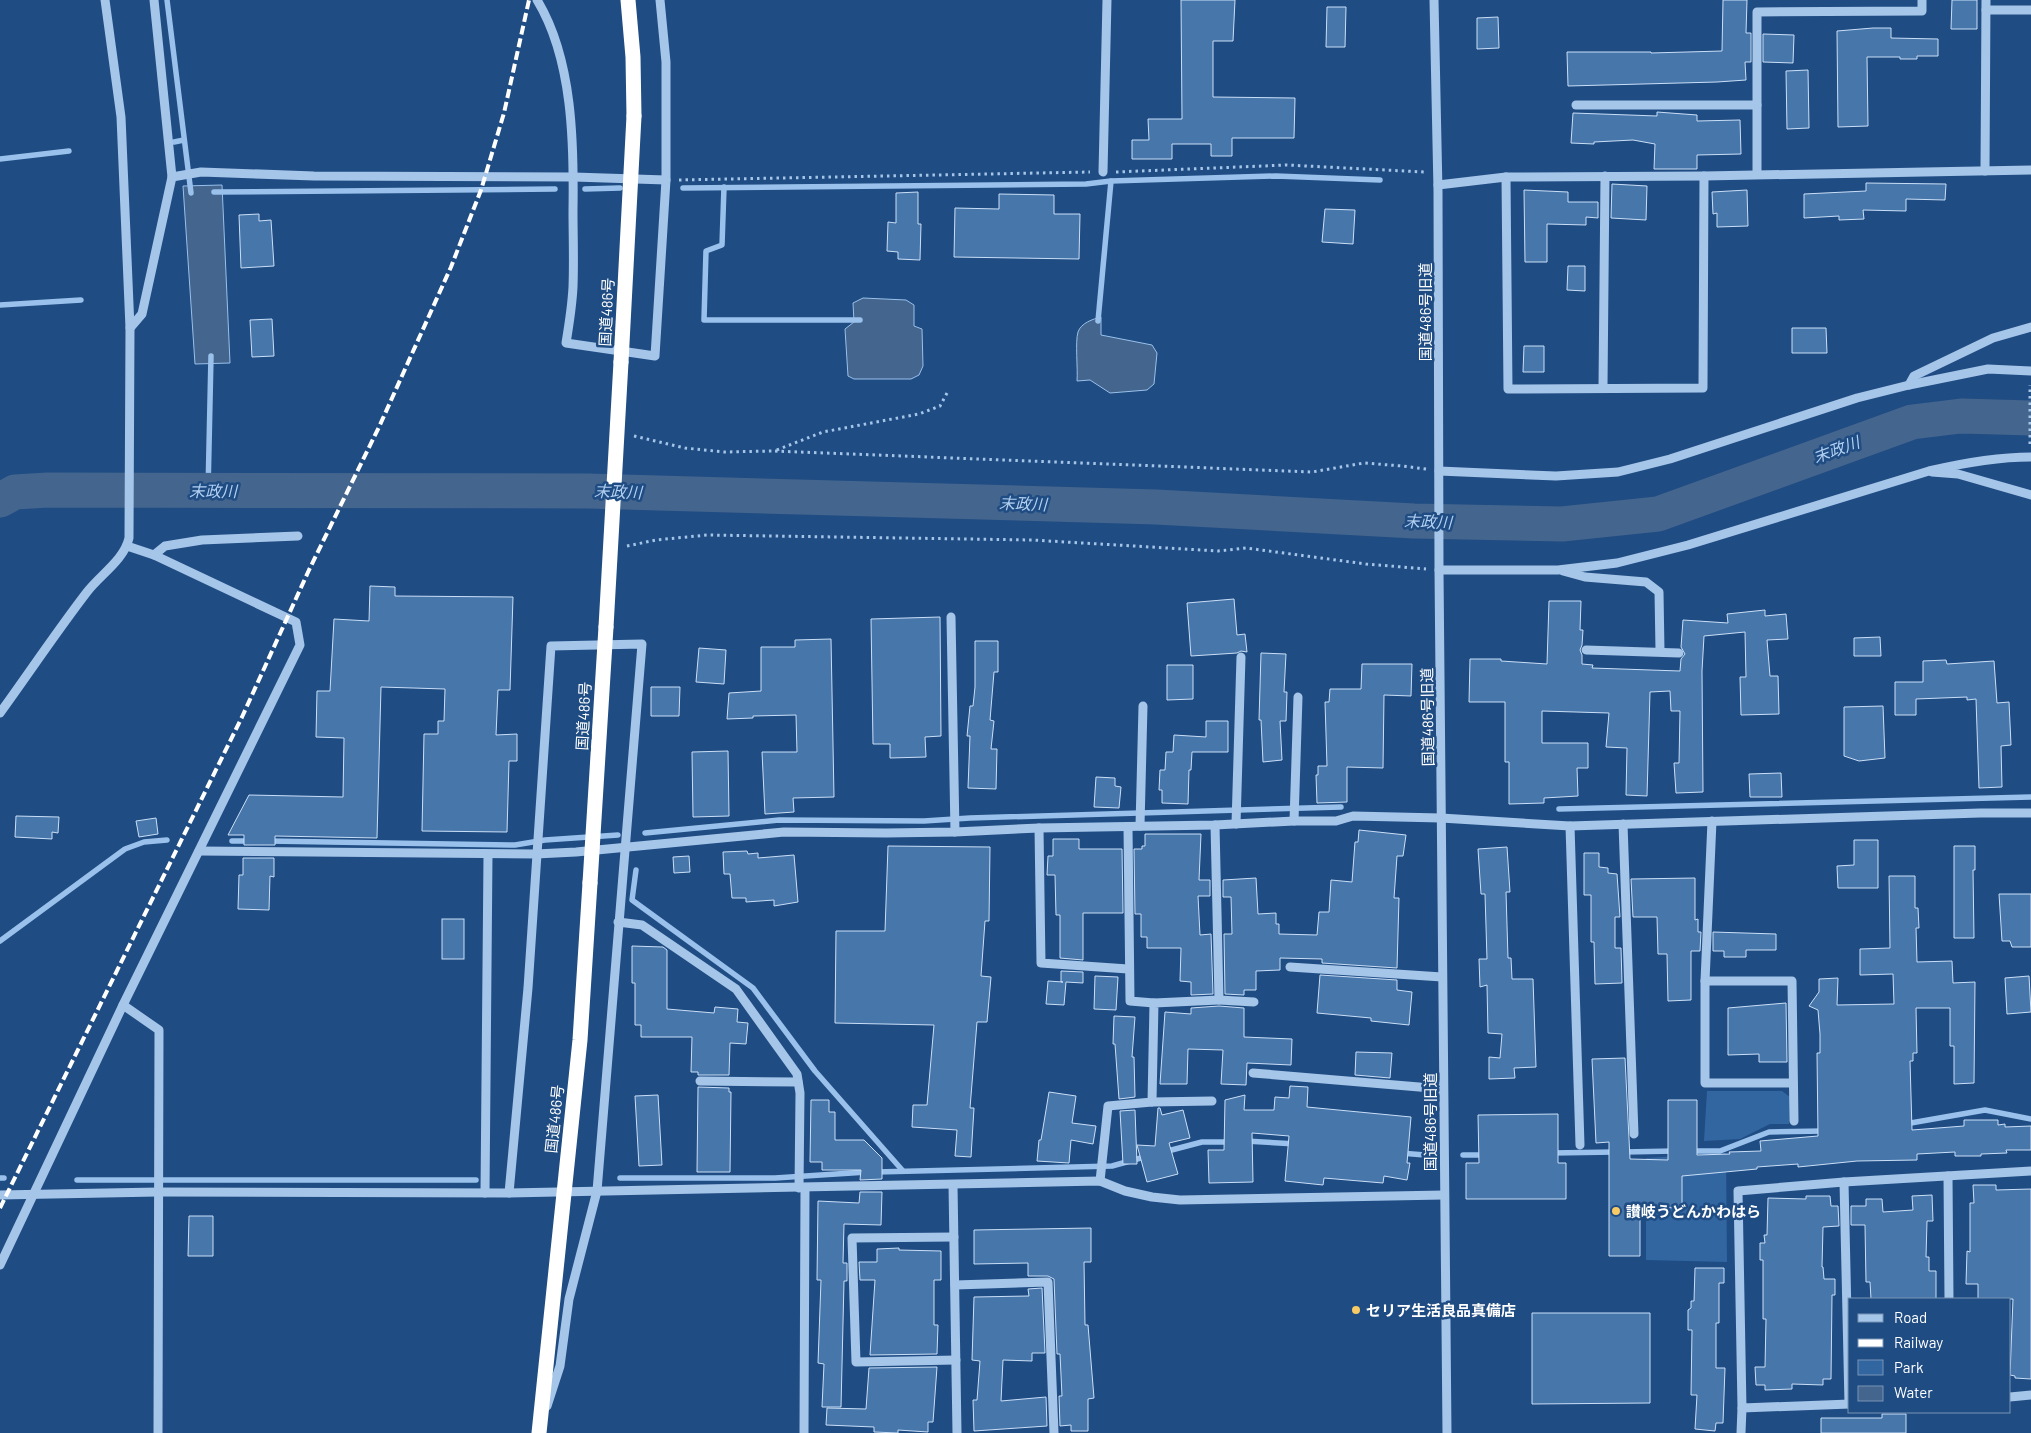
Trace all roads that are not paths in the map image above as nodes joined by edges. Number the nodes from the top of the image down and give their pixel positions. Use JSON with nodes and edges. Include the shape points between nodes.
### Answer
{"nodes":[{"id":1,"x":104,"y":0,"type":"edge"},
{"id":2,"x":154,"y":0,"type":"edge"},
{"id":3,"x":537,"y":0,"type":"edge"},
{"id":4,"x":628,"y":0,"type":"edge"},
{"id":5,"x":660,"y":0,"type":"edge"},
{"id":6,"x":1107,"y":0,"type":"edge"},
{"id":7,"x":1434,"y":0,"type":"edge"},
{"id":8,"x":1922,"y":0,"type":"edge"},
{"id":9,"x":1986,"y":0,"type":"edge"},
{"id":10,"x":1986,"y":10,"type":"junction"},
{"id":11,"x":2031,"y":10,"type":"edge"},
{"id":12,"x":1576,"y":105,"type":"dead end"},
{"id":13,"x":1757,"y":105,"type":"junction"},
{"id":14,"x":2031,"y":170,"type":"edge"},
{"id":15,"x":1985,"y":171,"type":"junction"},
{"id":16,"x":1104,"y":172,"type":"road end"},
{"id":17,"x":1757,"y":174,"type":"junction"},
{"id":18,"x":176,"y":176,"type":"junction"},
{"id":19,"x":1604,"y":176,"type":"junction"},
{"id":20,"x":1704,"y":176,"type":"junction"},
{"id":21,"x":574,"y":177,"type":"junction"},
{"id":22,"x":1506,"y":177,"type":"junction"},
{"id":23,"x":666,"y":180,"type":"junction"},
{"id":24,"x":1438,"y":185,"type":"junction"},
{"id":25,"x":2031,"y":327,"type":"edge"},
{"id":26,"x":130,"y":328,"type":"junction"},
{"id":27,"x":2031,"y":371,"type":"edge"},
{"id":28,"x":1909,"y":385,"type":"junction"},
{"id":29,"x":1603,"y":387,"type":"junction"},
{"id":30,"x":2030,"y":452,"type":"edge"},
{"id":31,"x":1929,"y":471,"type":"junction"},
{"id":32,"x":1439,"y":472,"type":"junction"},
{"id":33,"x":2031,"y":495,"type":"edge"},
{"id":34,"x":298,"y":536,"type":"dead end"},
{"id":35,"x":127,"y":546,"type":"junction"},
{"id":36,"x":154,"y":554,"type":"junction"},
{"id":37,"x":1439,"y":570,"type":"junction"},
{"id":38,"x":1558,"y":570,"type":"junction"},
{"id":39,"x":951,"y":617,"type":"dead end"},
{"id":40,"x":1586,"y":650,"type":"dead end"},
{"id":41,"x":1660,"y":651,"type":"junction"},
{"id":42,"x":1680,"y":653,"type":"dead end"},
{"id":43,"x":1241,"y":657,"type":"dead end"},
{"id":44,"x":1298,"y":698,"type":"dead end"},
{"id":45,"x":1143,"y":706,"type":"dead end"},
{"id":46,"x":0,"y":713,"type":"edge"},
{"id":47,"x":1295,"y":813,"type":"junction"},
{"id":48,"x":2031,"y":813,"type":"edge"},
{"id":49,"x":1237,"y":815,"type":"junction"},
{"id":50,"x":1441,"y":818,"type":"junction"},
{"id":51,"x":1712,"y":821,"type":"junction"},
{"id":52,"x":1140,"y":822,"type":"junction"},
{"id":53,"x":955,"y":823,"type":"junction"},
{"id":54,"x":1623,"y":824,"type":"junction"},
{"id":55,"x":1215,"y":825,"type":"junction"},
{"id":56,"x":1570,"y":826,"type":"junction"},
{"id":57,"x":1128,"y":827,"type":"junction"},
{"id":58,"x":1039,"y":828,"type":"junction"},
{"id":59,"x":625,"y":847,"type":"junction"},
{"id":60,"x":536,"y":850,"type":"junction"},
{"id":61,"x":199,"y":851,"type":"junction"},
{"id":62,"x":488,"y":855,"type":"junction"},
{"id":63,"x":618,"y":922,"type":"junction"},
{"id":64,"x":1290,"y":967,"type":"dead end"},
{"id":65,"x":1128,"y":969,"type":"junction"},
{"id":66,"x":1442,"y":977,"type":"junction"},
{"id":67,"x":1705,"y":981,"type":"junction"},
{"id":68,"x":1219,"y":1000,"type":"junction"},
{"id":69,"x":1254,"y":1002,"type":"dead end"},
{"id":70,"x":1154,"y":1003,"type":"junction"},
{"id":71,"x":123,"y":1005,"type":"junction"},
{"id":72,"x":1253,"y":1073,"type":"dead end"},
{"id":73,"x":700,"y":1081,"type":"dead end"},
{"id":74,"x":798,"y":1082,"type":"junction"},
{"id":75,"x":1792,"y":1083,"type":"junction"},
{"id":76,"x":1443,"y":1089,"type":"junction"},
{"id":77,"x":1212,"y":1101,"type":"dead end"},
{"id":78,"x":1152,"y":1102,"type":"junction"},
{"id":79,"x":1794,"y":1120,"type":"dead end"},
{"id":80,"x":1634,"y":1134,"type":"dead end"},
{"id":81,"x":1580,"y":1144,"type":"dead end"},
{"id":82,"x":2031,"y":1171,"type":"edge"},
{"id":83,"x":1948,"y":1176,"type":"junction"},
{"id":84,"x":1100,"y":1181,"type":"junction"},
{"id":85,"x":1844,"y":1182,"type":"junction"},
{"id":86,"x":801,"y":1183,"type":"junction"},
{"id":87,"x":158,"y":1184,"type":"junction"},
{"id":88,"x":953,"y":1185,"type":"junction"},
{"id":89,"x":597,"y":1191,"type":"junction"},
{"id":90,"x":564,"y":1192,"type":"junction"},
{"id":91,"x":484,"y":1193,"type":"junction"},
{"id":92,"x":509,"y":1193,"type":"junction"},
{"id":93,"x":0,"y":1195,"type":"edge"},
{"id":94,"x":34,"y":1195,"type":"junction"},
{"id":95,"x":1444,"y":1195,"type":"junction"},
{"id":96,"x":954,"y":1237,"type":"junction"},
{"id":97,"x":0,"y":1265,"type":"edge"},
{"id":98,"x":955,"y":1285,"type":"junction"},
{"id":99,"x":1949,"y":1298,"type":"edge"},
{"id":100,"x":956,"y":1360,"type":"junction"},
{"id":101,"x":1848,"y":1360,"type":"edge"},
{"id":102,"x":2031,"y":1395,"type":"edge"},
{"id":103,"x":2011,"y":1397,"type":"edge"},
{"id":104,"x":1848,"y":1404,"type":"edge"},
{"id":105,"x":1742,"y":1408,"type":"junction"},
{"id":106,"x":539,"y":1431,"type":"edge"},
{"id":107,"x":158,"y":1433,"type":"edge"},
{"id":108,"x":804,"y":1433,"type":"edge"},
{"id":109,"x":957,"y":1433,"type":"edge"},
{"id":110,"x":1054,"y":1433,"type":"edge"},
{"id":111,"x":1448,"y":1433,"type":"edge"},
{"id":112,"x":1741,"y":1433,"type":"edge"}],
"edges":[{"from":1,"to":26,"type":"street","via":[[121,117]]},
{"from":2,"to":18,"type":"street"},
{"from":3,"to":21,"type":"street","via":[[558,45],[569,102]]},
{"from":4,"to":90,"type":"highway","name":"国道486号","bridge":true,"via":[[634,116],[616,457],[580,1040]]},
{"from":5,"to":23,"type":"street","via":[[666,62]]},
{"from":6,"to":16,"type":"street"},
{"from":7,"to":24,"type":"street","name":"国道486号旧道"},
{"from":8,"to":13,"type":"street","via":[[1922,11],[1757,12]]},
{"from":9,"to":10,"type":"street"},
{"from":10,"to":11,"type":"street"},
{"from":10,"to":15,"type":"street"},
{"from":12,"to":13,"type":"street"},
{"from":13,"to":17,"type":"street"},
{"from":14,"to":15,"type":"street"},
{"from":15,"to":17,"type":"street"},
{"from":17,"to":20,"type":"street"},
{"from":18,"to":21,"type":"street","via":[[201,172]]},
{"from":18,"to":26,"type":"street","via":[[142,314]]},
{"from":19,"to":20,"type":"street"},
{"from":19,"to":22,"type":"street"},
{"from":19,"to":29,"type":"street"},
{"from":20,"to":29,"type":"street","via":[[1703,388]]},
{"from":21,"to":23,"type":"street"},
{"from":21,"to":23,"type":"street","via":[[573,288],[566,343],[655,356]]},
{"from":22,"to":24,"type":"street"},
{"from":22,"to":29,"type":"street","via":[[1508,389]]},
{"from":24,"to":32,"type":"street","name":"国道486号旧道"},
{"from":25,"to":28,"type":"street","via":[[1993,338],[1914,376]]},
{"from":26,"to":35,"type":"street"},
{"from":27,"to":28,"type":"street","via":[[1988,369]]},
{"from":28,"to":32,"type":"street","via":[[1618,472],[1556,476]]},
{"from":30,"to":31,"type":"street"},
{"from":31,"to":33,"type":"street","via":[[1958,474]]},
{"from":31,"to":38,"type":"street","via":[[1688,545],[1617,563]]},
{"from":32,"to":37,"type":"street","name":"国道486号旧道"},
{"from":34,"to":36,"type":"street","via":[[202,540],[165,546]]},
{"from":35,"to":36,"type":"street"},
{"from":35,"to":46,"type":"street","via":[[87,592]]},
{"from":36,"to":61,"type":"street","via":[[296,622],[300,645]]},
{"from":37,"to":38,"type":"street"},
{"from":37,"to":50,"type":"street","name":"国道486号旧道"},
{"from":38,"to":41,"type":"street","via":[[1585,577],[1646,582],[1659,592]]},
{"from":39,"to":53,"type":"street"},
{"from":40,"to":41,"type":"street"},
{"from":41,"to":42,"type":"street"},
{"from":43,"to":49,"type":"street"},
{"from":44,"to":47,"type":"street"},
{"from":45,"to":52,"type":"street"},
{"from":47,"to":49,"type":"street"},
{"from":47,"to":50,"type":"street","via":[[1336,821],[1353,816]]},
{"from":48,"to":51,"type":"street"},
{"from":49,"to":55,"type":"street"},
{"from":50,"to":56,"type":"street"},
{"from":50,"to":66,"type":"street","name":"国道486号旧道"},
{"from":51,"to":54,"type":"street"},
{"from":51,"to":67,"type":"street"},
{"from":52,"to":55,"type":"street"},
{"from":52,"to":57,"type":"street"},
{"from":53,"to":58,"type":"street"},
{"from":53,"to":59,"type":"street","via":[[784,832]]},
{"from":54,"to":56,"type":"street"},
{"from":54,"to":80,"type":"street"},
{"from":55,"to":68,"type":"street"},
{"from":56,"to":81,"type":"street"},
{"from":57,"to":58,"type":"street"},
{"from":57,"to":65,"type":"street"},
{"from":58,"to":65,"type":"street","via":[[1041,963]]},
{"from":59,"to":60,"type":"street","via":[[576,852]]},
{"from":59,"to":60,"type":"street","via":[[642,644],[551,646]]},
{"from":59,"to":63,"type":"street"},
{"from":60,"to":62,"type":"street"},
{"from":60,"to":92,"type":"street","via":[[528,988]]},
{"from":61,"to":62,"type":"street"},
{"from":61,"to":71,"type":"street"},
{"from":62,"to":91,"type":"street"},
{"from":63,"to":74,"type":"street","via":[[642,925],[736,989],[797,1074]]},
{"from":63,"to":89,"type":"street"},
{"from":64,"to":66,"type":"street"},
{"from":65,"to":70,"type":"street","via":[[1130,1001]]},
{"from":66,"to":76,"type":"street","name":"国道486号旧道"},
{"from":67,"to":75,"type":"street","via":[[1705,1083]]},
{"from":67,"to":75,"type":"street","via":[[1792,981]]},
{"from":68,"to":69,"type":"street"},
{"from":68,"to":70,"type":"street"},
{"from":70,"to":78,"type":"street"},
{"from":71,"to":87,"type":"street","via":[[159,1030]]},
{"from":71,"to":94,"type":"street"},
{"from":72,"to":76,"type":"street"},
{"from":73,"to":74,"type":"street"},
{"from":74,"to":86,"type":"street"},
{"from":75,"to":79,"type":"street"},
{"from":76,"to":95,"type":"street","name":"国道486号旧道"},
{"from":77,"to":78,"type":"street"},
{"from":78,"to":84,"type":"street","via":[[1108,1106]]},
{"from":82,"to":83,"type":"street"},
{"from":83,"to":85,"type":"street"},
{"from":83,"to":99,"type":"street"},
{"from":84,"to":88,"type":"street"},
{"from":84,"to":95,"type":"street","via":[[1152,1198],[1180,1200]]},
{"from":85,"to":101,"type":"street"},
{"from":85,"to":105,"type":"street","via":[[1738,1191]]},
{"from":86,"to":88,"type":"street"},
{"from":86,"to":89,"type":"street"},
{"from":86,"to":108,"type":"street"},
{"from":87,"to":91,"type":"street"},
{"from":87,"to":94,"type":"street"},
{"from":87,"to":107,"type":"street"},
{"from":88,"to":96,"type":"street"},
{"from":89,"to":90,"type":"street"},
{"from":89,"to":106,"type":"street","via":[[570,1298],[560,1366]]},
{"from":90,"to":92,"type":"street"},
{"from":90,"to":106,"type":"highway","name":"国道486号"},
{"from":91,"to":92,"type":"street"},
{"from":93,"to":94,"type":"street"},
{"from":94,"to":97,"type":"street"},
{"from":95,"to":111,"type":"street","name":"国道486号旧道"},
{"from":96,"to":98,"type":"street"},
{"from":96,"to":100,"type":"street","via":[[852,1238],[856,1362]]},
{"from":98,"to":100,"type":"street"},
{"from":98,"to":110,"type":"street","via":[[1048,1282]]},
{"from":100,"to":109,"type":"street"},
{"from":102,"to":103,"type":"street"},
{"from":104,"to":105,"type":"street"},
{"from":105,"to":112,"type":"street"}]}
